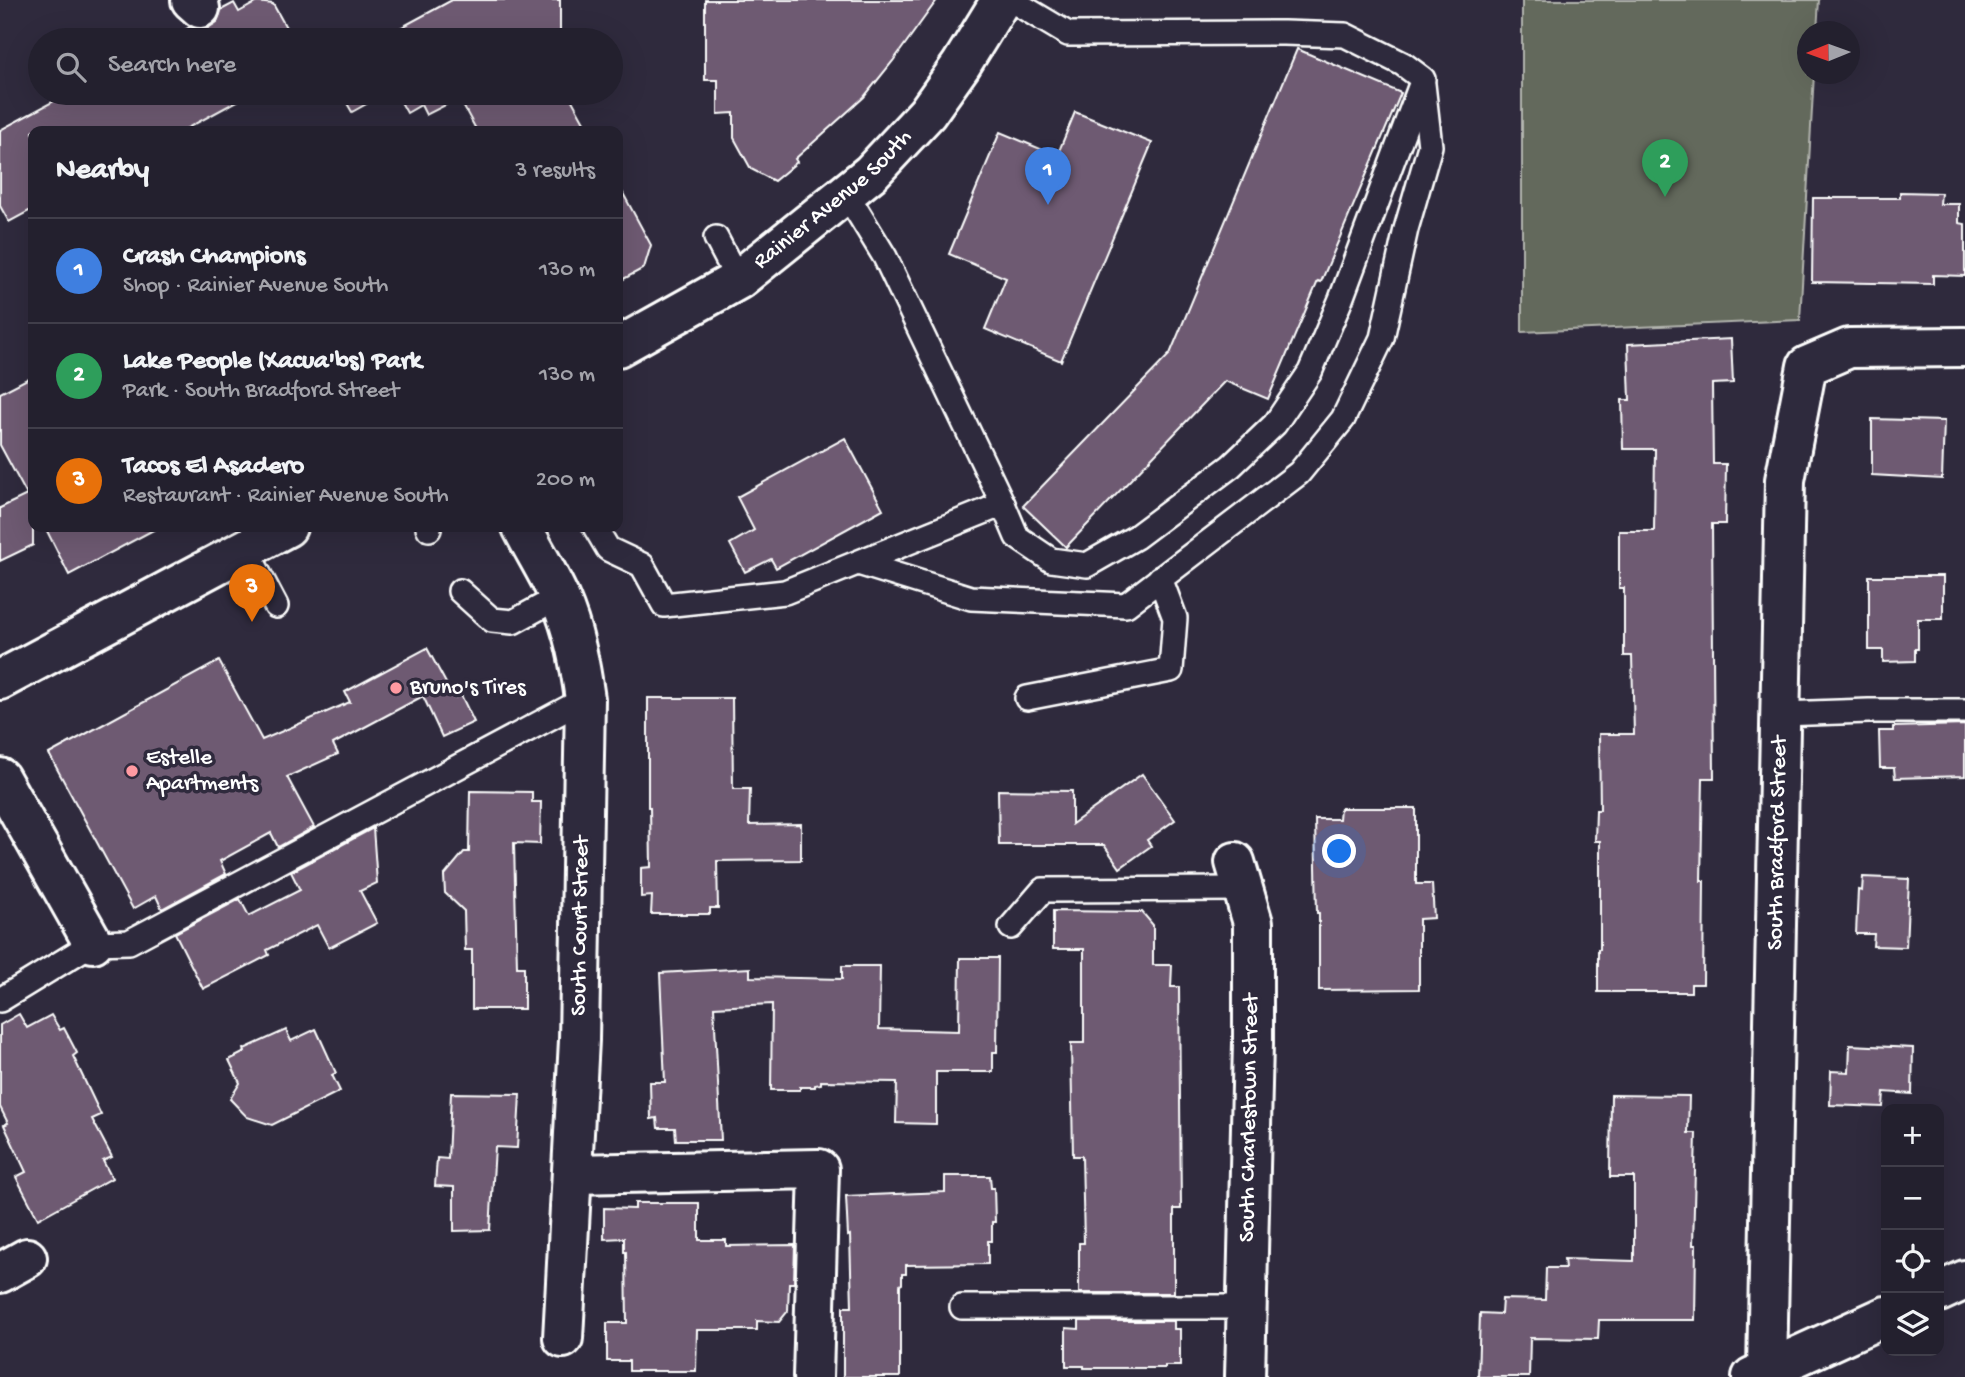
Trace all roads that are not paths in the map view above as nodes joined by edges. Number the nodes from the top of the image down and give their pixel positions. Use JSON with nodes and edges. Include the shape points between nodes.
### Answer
{"nodes":[{"id":1,"x":1001,"y":0,"type":"edge"},
{"id":2,"x":1011,"y":0,"type":"edge"},
{"id":3,"x":1423,"y":79,"type":"junction"},
{"id":4,"x":846,"y":194,"type":"junction"},
{"id":5,"x":716,"y":238,"type":"dead end"},
{"id":6,"x":738,"y":280,"type":"junction"},
{"id":7,"x":623,"y":344,"type":"edge"},
{"id":8,"x":1965,"y":347,"type":"edge"},
{"id":9,"x":1003,"y":504,"type":"junction"},
{"id":10,"x":278,"y":532,"type":"edge"},
{"id":11,"x":525,"y":532,"type":"edge"},
{"id":12,"x":599,"y":532,"type":"edge"},
{"id":13,"x":246,"y":549,"type":"junction"},
{"id":14,"x":858,"y":562,"type":"junction"},
{"id":15,"x":1160,"y":578,"type":"junction"},
{"id":16,"x":460,"y":591,"type":"dead end"},
{"id":17,"x":559,"y":597,"type":"junction"},
{"id":18,"x":276,"y":606,"type":"dead end"},
{"id":19,"x":0,"y":680,"type":"edge"},
{"id":20,"x":1027,"y":698,"type":"dead end"},
{"id":21,"x":585,"y":699,"type":"junction"},
{"id":22,"x":1965,"y":711,"type":"edge"},
{"id":23,"x":1781,"y":714,"type":"junction"},
{"id":24,"x":0,"y":778,"type":"edge"},
{"id":25,"x":1240,"y":876,"type":"joint"},
{"id":26,"x":1011,"y":927,"type":"dead end"},
{"id":27,"x":93,"y":943,"type":"junction"},
{"id":28,"x":0,"y":1000,"type":"edge"},
{"id":29,"x":572,"y":1174,"type":"junction"},
{"id":30,"x":1965,"y":1280,"type":"edge"},
{"id":31,"x":1944,"y":1290,"type":"edge"},
{"id":32,"x":962,"y":1307,"type":"dead end"},
{"id":33,"x":1246,"y":1307,"type":"junction"},
{"id":34,"x":1881,"y":1318,"type":"edge"},
{"id":35,"x":563,"y":1338,"type":"dead end"},
{"id":36,"x":1759,"y":1373,"type":"edge"},
{"id":37,"x":813,"y":1377,"type":"edge"},
{"id":38,"x":1245,"y":1377,"type":"edge"}],
"edges":[{"from":1,"to":4,"type":"street","name":"Rainier Avenue South","via":[[927,113]]},
{"from":2,"to":3,"type":"lane","via":[[1068,34],[1345,35]]},
{"from":3,"to":9,"type":"lane","via":[[1310,372],[1275,424],[1231,466],[1147,529],[1087,565],[1051,560],[1017,537]]},
{"from":3,"to":15,"type":"lane","via":[[1430,146],[1382,338],[1343,419],[1299,473]]},
{"from":4,"to":6,"type":"street","name":"Rainier Avenue South"},
{"from":4,"to":9,"type":"lane","via":[[885,257]]},
{"from":5,"to":6,"type":"lane"},
{"from":6,"to":7,"type":"street","name":"Rainier Avenue South"},
{"from":8,"to":23,"type":"street","name":"South Bradford Street","via":[[1849,348],[1807,366],[1785,480]]},
{"from":9,"to":14,"type":"lane"},
{"from":10,"to":13,"type":"street"},
{"from":11,"to":17,"type":"street","name":"South Court Street"},
{"from":12,"to":14,"type":"lane","via":[[608,549],[642,565],[664,605],[785,592]]},
{"from":13,"to":18,"type":"lane"},
{"from":13,"to":19,"type":"street"},
{"from":14,"to":15,"type":"lane","via":[[971,598],[1126,605]]},
{"from":15,"to":20,"type":"lane","via":[[1175,618],[1171,670]]},
{"from":16,"to":17,"type":"lane","via":[[492,620],[513,622]]},
{"from":17,"to":21,"type":"street","name":"South Court Street","via":[[579,658]]},
{"from":21,"to":27,"type":"lane","via":[[129,942]]},
{"from":21,"to":29,"type":"street","name":"South Court Street"},
{"from":22,"to":23,"type":"lane"},
{"from":23,"to":36,"type":"street","name":"South Bradford Street"},
{"from":24,"to":27,"type":"street"},
{"from":25,"to":26,"type":"lane","via":[[1043,890]]},
{"from":25,"to":33,"type":"street","name":"South Charlestown Street","via":[[1253,923]]},
{"from":27,"to":28,"type":"lane"},
{"from":29,"to":35,"type":"street","name":"South Court Street"},
{"from":29,"to":37,"type":"street","via":[[819,1169]]},
{"from":30,"to":31,"type":"street"},
{"from":32,"to":33,"type":"lane"},
{"from":33,"to":38,"type":"street","name":"South Charlestown Street"},
{"from":34,"to":36,"type":"street"}]}
